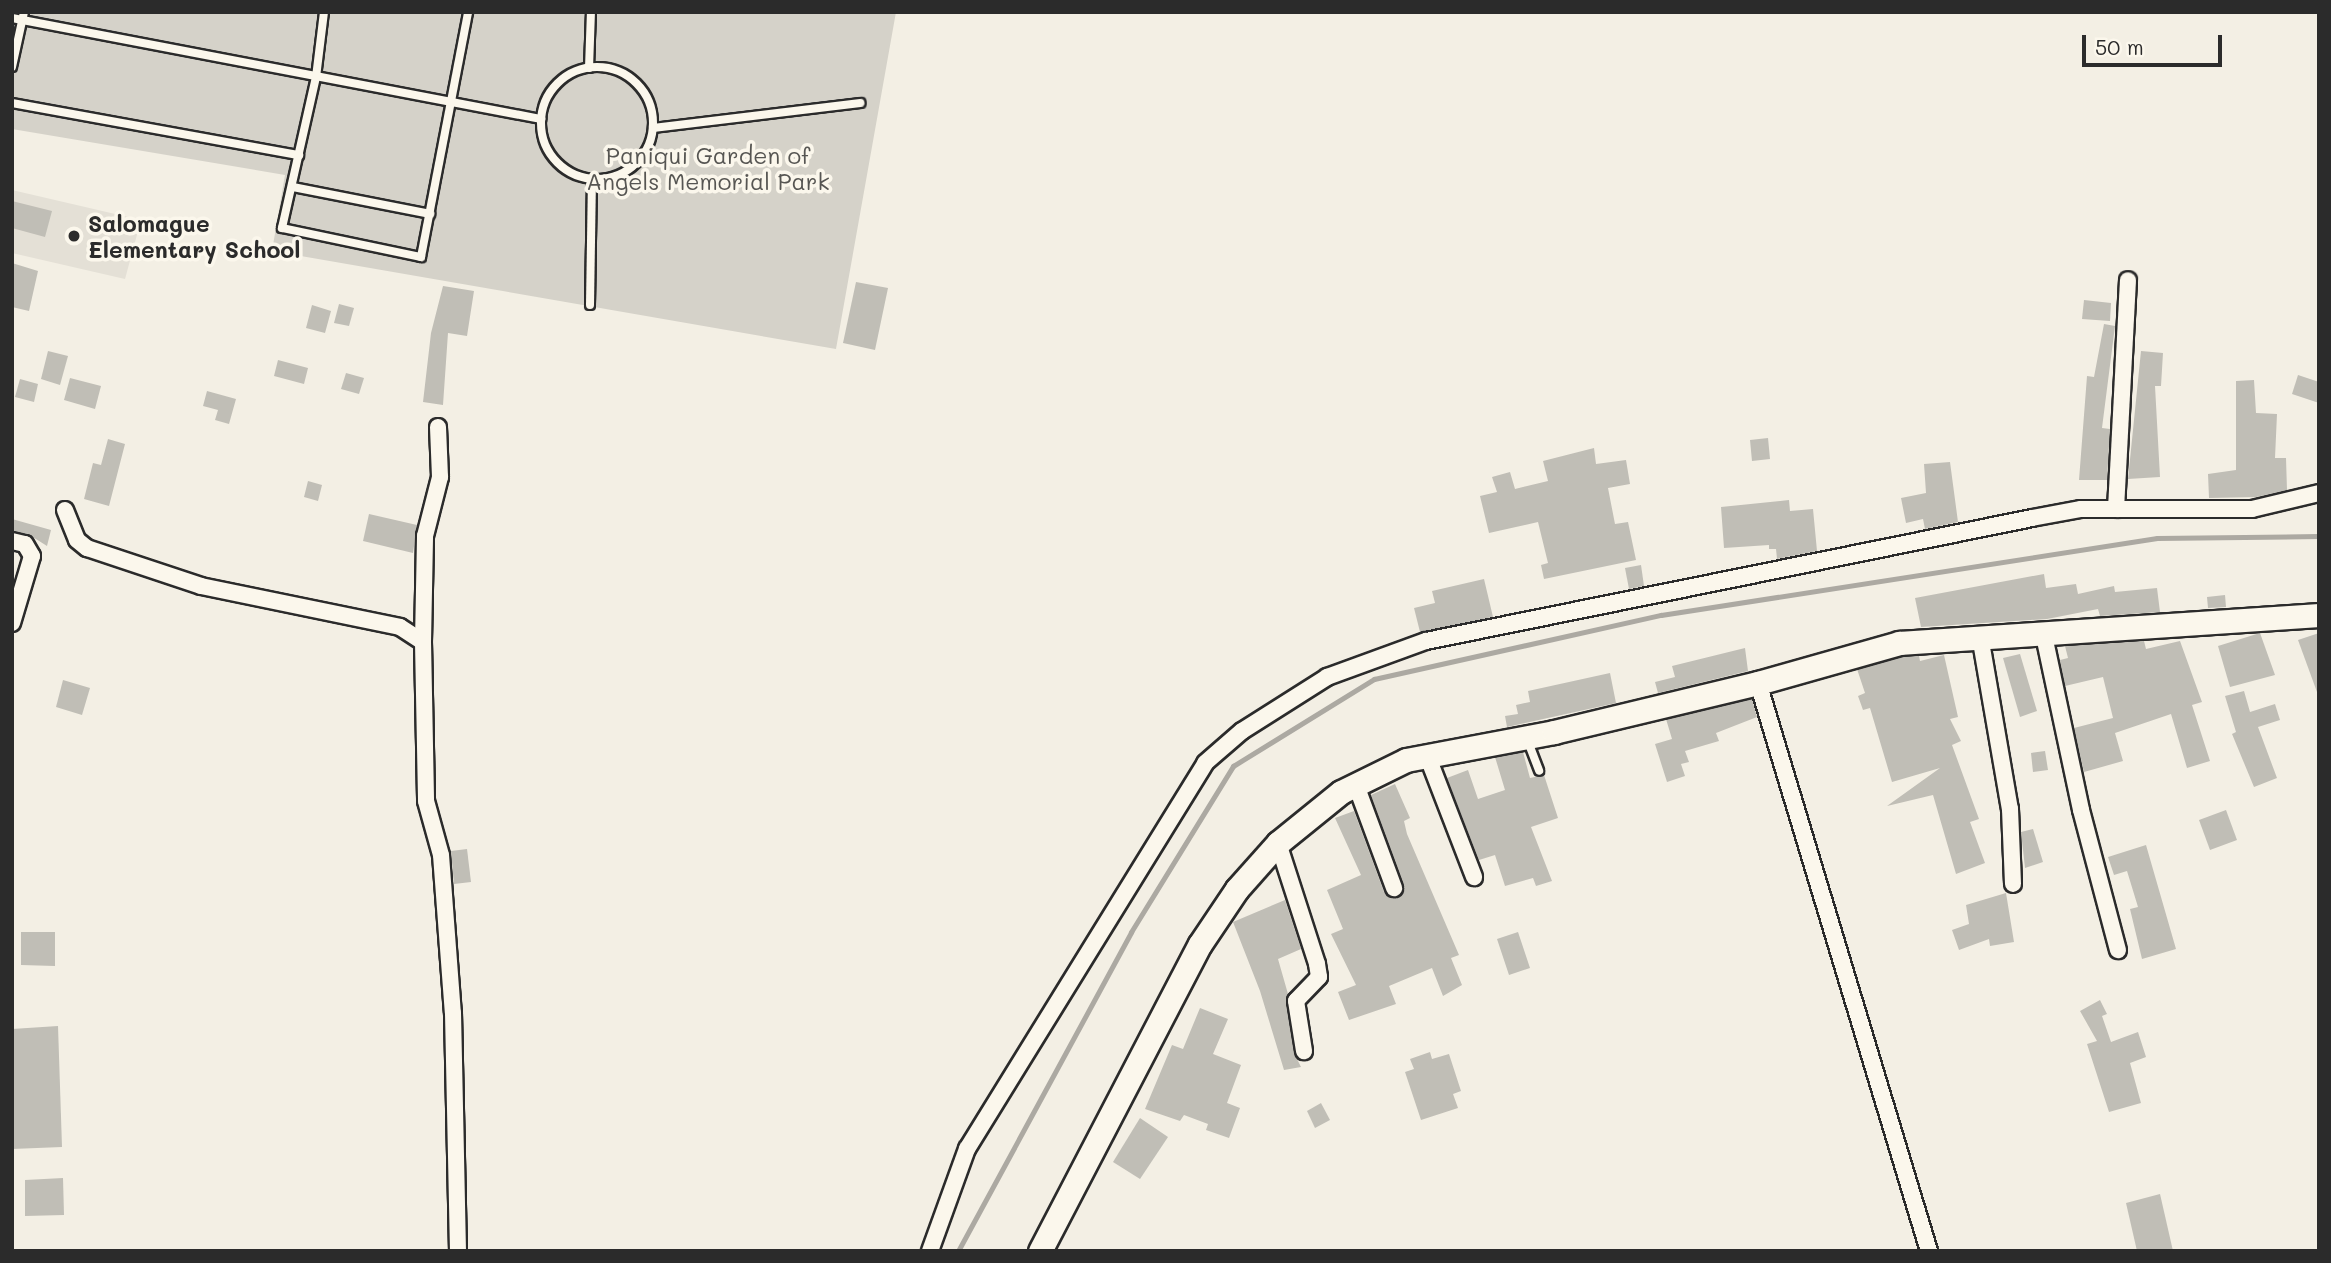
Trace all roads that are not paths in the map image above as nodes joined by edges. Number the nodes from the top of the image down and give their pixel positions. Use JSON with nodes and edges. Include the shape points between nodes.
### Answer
{"nodes":[{"id":1,"x":324,"y":12,"type":"edge"},
{"id":2,"x":468,"y":12,"type":"edge"},
{"id":3,"x":591,"y":12,"type":"edge"},
{"id":4,"x":23,"y":16,"type":"edge"},
{"id":5,"x":12,"y":18,"type":"edge"},
{"id":6,"x":12,"y":67,"type":"edge"},
{"id":7,"x":589,"y":68,"type":"junction"},
{"id":8,"x":317,"y":77,"type":"junction"},
{"id":9,"x":453,"y":102,"type":"junction"},
{"id":10,"x":12,"y":103,"type":"edge"},
{"id":11,"x":860,"y":103,"type":"dead end"},
{"id":12,"x":541,"y":118,"type":"junction"},
{"id":13,"x":653,"y":128,"type":"junction"},
{"id":14,"x":299,"y":155,"type":"junction"},
{"id":15,"x":592,"y":180,"type":"junction"},
{"id":16,"x":293,"y":187,"type":"junction"},
{"id":17,"x":430,"y":214,"type":"junction"},
{"id":18,"x":2128,"y":280,"type":"dead end"},
{"id":19,"x":590,"y":305,"type":"dead end"},
{"id":20,"x":438,"y":427,"type":"dead end"},
{"id":21,"x":2319,"y":493,"type":"edge"},
{"id":22,"x":2116,"y":509,"type":"junction"},
{"id":23,"x":65,"y":510,"type":"dead end"},
{"id":24,"x":12,"y":541,"type":"edge"},
{"id":25,"x":2319,"y":615,"type":"edge"},
{"id":26,"x":423,"y":617,"type":"junction"},
{"id":27,"x":12,"y":624,"type":"edge"},
{"id":28,"x":407,"y":629,"type":"junction"},
{"id":29,"x":2043,"y":631,"type":"junction"},
{"id":30,"x":1980,"y":636,"type":"junction"},
{"id":31,"x":423,"y":642,"type":"junction"},
{"id":32,"x":1758,"y":683,"type":"junction"},
{"id":33,"x":1526,"y":737,"type":"junction"},
{"id":34,"x":1427,"y":755,"type":"junction"},
{"id":35,"x":1539,"y":771,"type":"dead end"},
{"id":36,"x":1356,"y":785,"type":"junction"},
{"id":37,"x":1278,"y":843,"type":"junction"},
{"id":38,"x":1474,"y":877,"type":"dead end"},
{"id":39,"x":2013,"y":884,"type":"dead end"},
{"id":40,"x":1394,"y":888,"type":"dead end"},
{"id":41,"x":2118,"y":950,"type":"dead end"},
{"id":42,"x":1304,"y":1051,"type":"dead end"},
{"id":43,"x":458,"y":1251,"type":"edge"},
{"id":44,"x":930,"y":1251,"type":"edge"},
{"id":45,"x":1040,"y":1251,"type":"edge"},
{"id":46,"x":1928,"y":1251,"type":"edge"}],
"edges":[{"from":1,"to":8,"type":"lane"},
{"from":2,"to":9,"type":"lane"},
{"from":3,"to":7,"type":"lane"},
{"from":4,"to":5,"type":"lane"},
{"from":4,"to":6,"type":"lane"},
{"from":4,"to":8,"type":"lane"},
{"from":7,"to":12,"type":"lane","via":[[556,85]]},
{"from":7,"to":13,"type":"lane","via":[[614,70],[636,82],[649,104]]},
{"from":8,"to":9,"type":"lane"},
{"from":8,"to":14,"type":"lane"},
{"from":9,"to":12,"type":"lane"},
{"from":9,"to":17,"type":"lane"},
{"from":10,"to":14,"type":"lane"},
{"from":11,"to":13,"type":"lane"},
{"from":12,"to":15,"type":"lane","via":[[544,144],[558,164]]},
{"from":13,"to":15,"type":"lane","via":[[637,162],[616,176]]},
{"from":14,"to":16,"type":"lane"},
{"from":15,"to":19,"type":"lane"},
{"from":16,"to":17,"type":"lane"},
{"from":16,"to":17,"type":"lane","via":[[282,228],[421,257]]},
{"from":18,"to":22,"type":"street"},
{"from":20,"to":26,"type":"street","via":[[440,477],[425,536]]},
{"from":21,"to":22,"type":"street","via":[[2252,509]]},
{"from":22,"to":44,"type":"street","via":[[2032,518],[1426,641],[1327,677],[1242,730],[1205,764],[967,1149]]},
{"from":23,"to":28,"type":"street","via":[[77,540],[87,548],[138,561],[201,586]]},
{"from":24,"to":27,"type":"street","via":[[25,544],[32,556]]},
{"from":25,"to":29,"type":"street"},
{"from":26,"to":28,"type":"street"},
{"from":26,"to":31,"type":"street"},
{"from":28,"to":31,"type":"street"},
{"from":29,"to":30,"type":"street"},
{"from":29,"to":41,"type":"street","via":[[2081,810]]},
{"from":30,"to":32,"type":"street","via":[[1899,643]]},
{"from":30,"to":39,"type":"street","via":[[2010,809]]},
{"from":31,"to":43,"type":"street","via":[[426,801],[441,855],[453,1013]]},
{"from":32,"to":33,"type":"street"},
{"from":32,"to":46,"type":"street"},
{"from":33,"to":34,"type":"street"},
{"from":33,"to":35,"type":"lane"},
{"from":34,"to":36,"type":"street","via":[[1406,760]]},
{"from":34,"to":38,"type":"street"},
{"from":36,"to":37,"type":"street"},
{"from":36,"to":40,"type":"street"},
{"from":37,"to":42,"type":"street","via":[[1319,977],[1296,1001]]},
{"from":37,"to":45,"type":"street","via":[[1237,889],[1200,944]]}]}
